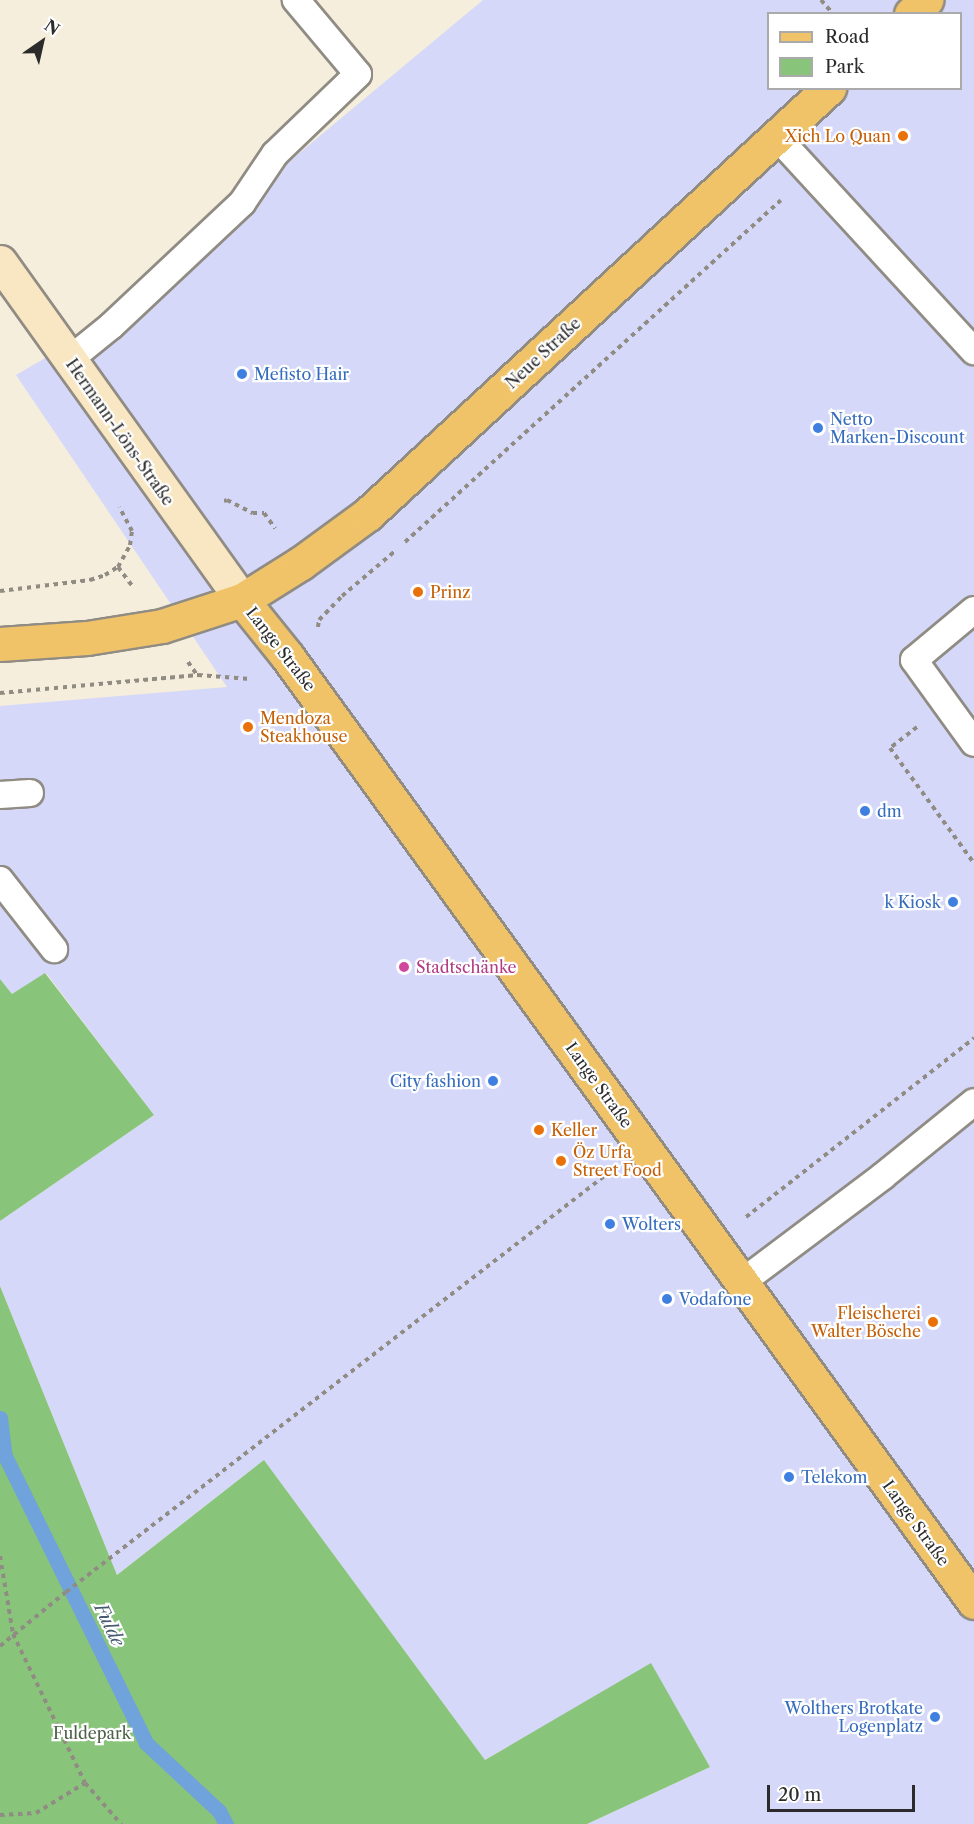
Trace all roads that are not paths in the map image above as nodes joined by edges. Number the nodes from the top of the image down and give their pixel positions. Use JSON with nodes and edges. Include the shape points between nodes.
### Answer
{"nodes":[{"id":1,"x":296,"y":0,"type":"edge"},
{"id":2,"x":926,"y":0,"type":"edge"},
{"id":3,"x":913,"y":12,"type":"edge"},
{"id":4,"x":827,"y":90,"type":"edge"},
{"id":5,"x":777,"y":137,"type":"junction"},
{"id":6,"x":0,"y":262,"type":"edge"},
{"id":7,"x":974,"y":351,"type":"edge"},
{"id":8,"x":69,"y":360,"type":"junction"},
{"id":9,"x":242,"y":600,"type":"junction"},
{"id":10,"x":974,"y":610,"type":"edge"},
{"id":11,"x":0,"y":644,"type":"edge"},
{"id":12,"x":974,"y":743,"type":"edge"},
{"id":13,"x":30,"y":793,"type":"dead end"},
{"id":14,"x":0,"y":795,"type":"edge"},
{"id":15,"x":0,"y":880,"type":"edge"},
{"id":16,"x":54,"y":949,"type":"dead end"},
{"id":17,"x":974,"y":1102,"type":"edge"},
{"id":18,"x":742,"y":1282,"type":"junction"},
{"id":19,"x":974,"y":1602,"type":"edge"}],
"edges":[{"from":1,"to":8,"type":"lane","via":[[358,74],[275,154],[242,203],[111,326]]},
{"from":2,"to":3,"type":"main road"},
{"from":4,"to":5,"type":"main road","name":"Neue Straße"},
{"from":5,"to":7,"type":"lane"},
{"from":5,"to":9,"type":"main road","name":"Neue Straße","via":[[368,514]]},
{"from":6,"to":8,"type":"street","name":"Hermann-Löns-Straße"},
{"from":8,"to":9,"type":"street","name":"Hermann-Löns-Straße"},
{"from":9,"to":11,"type":"main road","name":"Neue Straße","via":[[162,626],[87,638]]},
{"from":9,"to":18,"type":"main road","name":"Lange Straße","via":[[288,656]]},
{"from":10,"to":12,"type":"lane","via":[[914,660]]},
{"from":13,"to":14,"type":"lane"},
{"from":15,"to":16,"type":"lane"},
{"from":17,"to":18,"type":"lane"},
{"from":18,"to":19,"type":"main road","name":"Lange Straße"}]}
